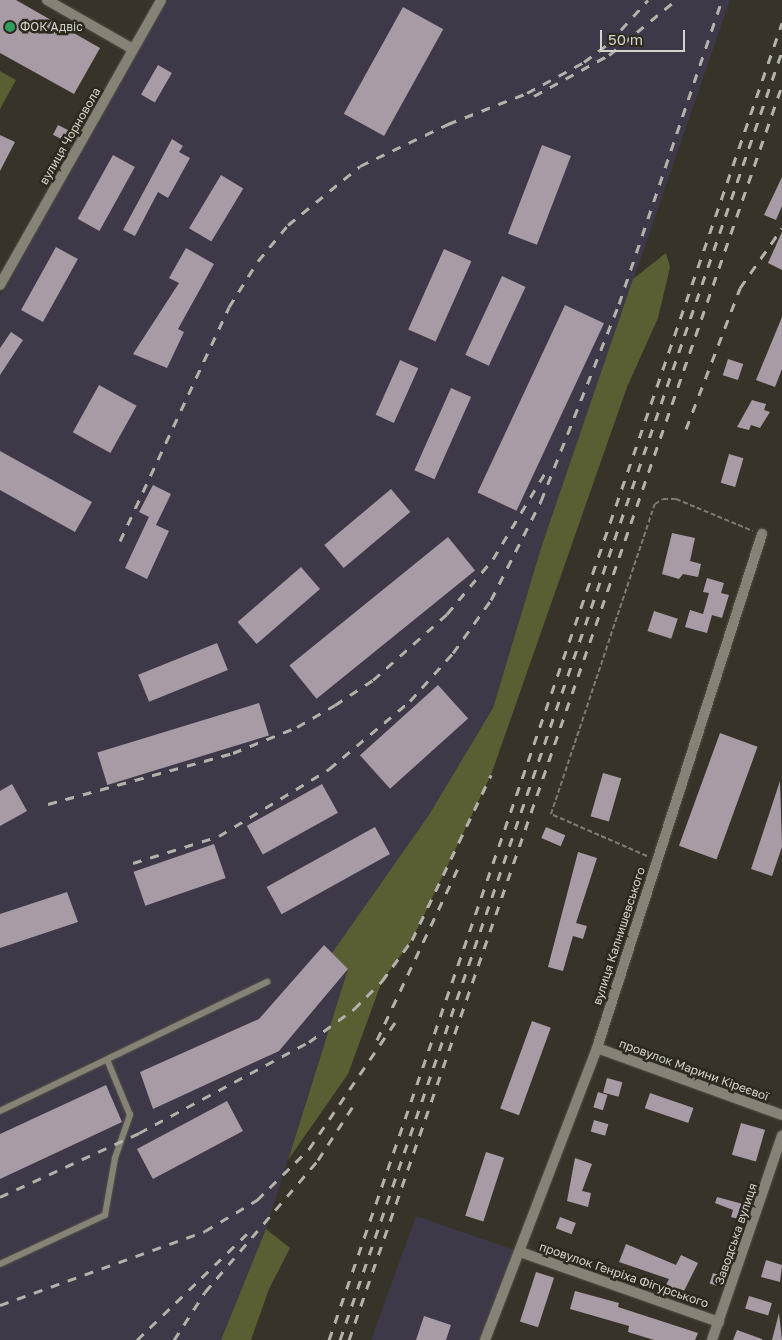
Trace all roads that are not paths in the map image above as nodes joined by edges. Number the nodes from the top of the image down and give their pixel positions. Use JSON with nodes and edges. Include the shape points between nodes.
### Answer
{"nodes":[{"id":1,"x":47,"y":0,"type":"edge"},
{"id":2,"x":161,"y":0,"type":"edge"},
{"id":3,"x":133,"y":49,"type":"junction"},
{"id":4,"x":0,"y":285,"type":"edge"},
{"id":5,"x":762,"y":534,"type":"road end"},
{"id":6,"x":267,"y":982,"type":"dead end"},
{"id":7,"x":596,"y":1048,"type":"junction"},
{"id":8,"x":108,"y":1062,"type":"junction"},
{"id":9,"x":0,"y":1111,"type":"edge"},
{"id":10,"x":782,"y":1115,"type":"edge"},
{"id":11,"x":782,"y":1136,"type":"edge"},
{"id":12,"x":520,"y":1252,"type":"junction"},
{"id":13,"x":0,"y":1264,"type":"edge"},
{"id":14,"x":719,"y":1322,"type":"junction"},
{"id":15,"x":485,"y":1340,"type":"edge"},
{"id":16,"x":712,"y":1340,"type":"edge"}],
"edges":[{"from":1,"to":3,"type":"street"},
{"from":2,"to":3,"type":"street","name":"вулиця Чорновола"},
{"from":3,"to":4,"type":"street","name":"вулиця Чорновола"},
{"from":5,"to":7,"type":"street","name":"вулиця Калнишевського"},
{"from":6,"to":8,"type":"lane"},
{"from":7,"to":10,"type":"street","name":"провулок Марини Кіреєвої"},
{"from":7,"to":12,"type":"street","name":"вулиця Калнишевського"},
{"from":8,"to":9,"type":"lane"},
{"from":8,"to":13,"type":"lane","via":[[130,1116],[115,1158],[105,1215]]},
{"from":11,"to":14,"type":"street","name":"Заводська вулиця"},
{"from":12,"to":14,"type":"street","name":"провулок Генріха Фігурського"},
{"from":12,"to":15,"type":"street","name":"вулиця Калнишевського"},
{"from":14,"to":16,"type":"street","name":"Заводська вулиця"}]}
